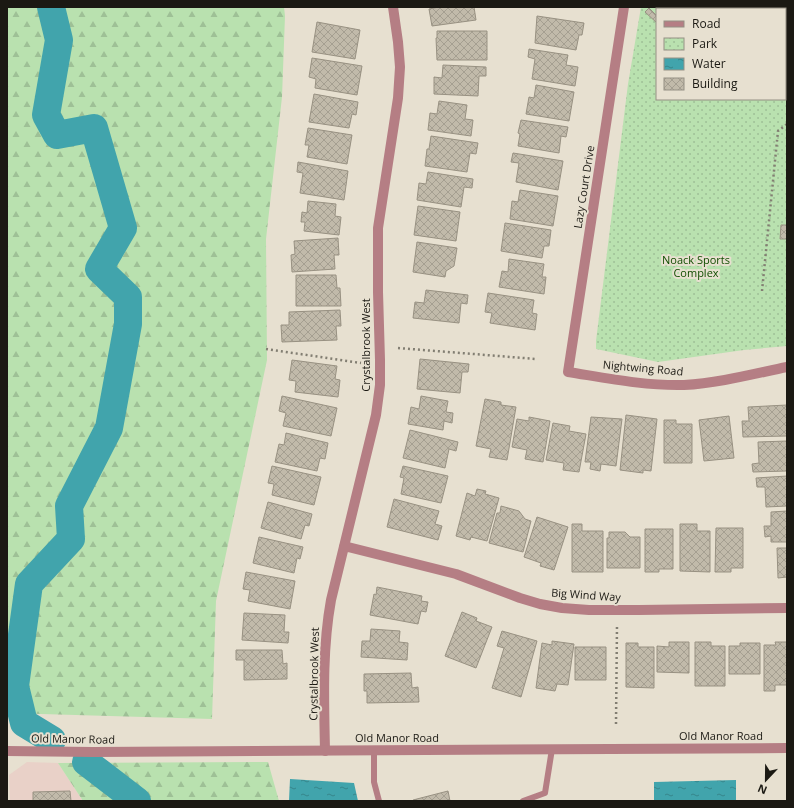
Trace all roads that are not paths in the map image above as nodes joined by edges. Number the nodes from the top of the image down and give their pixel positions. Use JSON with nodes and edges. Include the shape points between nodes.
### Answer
{"nodes":[{"id":1,"x":393,"y":7,"type":"edge"},
{"id":2,"x":624,"y":7,"type":"edge"},
{"id":3,"x":787,"y":367,"type":"edge"},
{"id":4,"x":568,"y":372,"type":"joint"},
{"id":5,"x":344,"y":546,"type":"junction"},
{"id":6,"x":787,"y":608,"type":"edge"},
{"id":7,"x":787,"y":748,"type":"edge"},
{"id":8,"x":552,"y":749,"type":"junction"},
{"id":9,"x":325,"y":750,"type":"junction"},
{"id":10,"x":374,"y":750,"type":"junction"},
{"id":11,"x":7,"y":751,"type":"edge"},
{"id":12,"x":379,"y":801,"type":"edge"},
{"id":13,"x":524,"y":801,"type":"edge"}],
"edges":[{"from":1,"to":5,"type":"street","name":"Crystalbrook West","via":[[400,67],[398,98],[378,228],[380,385],[376,415]]},
{"from":2,"to":4,"type":"street","name":"Lazy Court Drive"},
{"from":3,"to":4,"type":"street","name":"Nightwing Road","via":[[714,382],[683,385],[620,380]]},
{"from":5,"to":6,"type":"street","name":"Big Wind Way","via":[[456,574],[520,598],[562,608]]},
{"from":5,"to":9,"type":"street","name":"Crystalbrook West","via":[[326,626]]},
{"from":7,"to":8,"type":"street","name":"Old Manor Road"},
{"from":8,"to":10,"type":"street","name":"Old Manor Road"},
{"from":8,"to":13,"type":"lane","via":[[545,793]]},
{"from":9,"to":10,"type":"street","name":"Old Manor Road"},
{"from":9,"to":11,"type":"street","name":"Old Manor Road"},
{"from":10,"to":12,"type":"lane","via":[[374,782]]}]}
